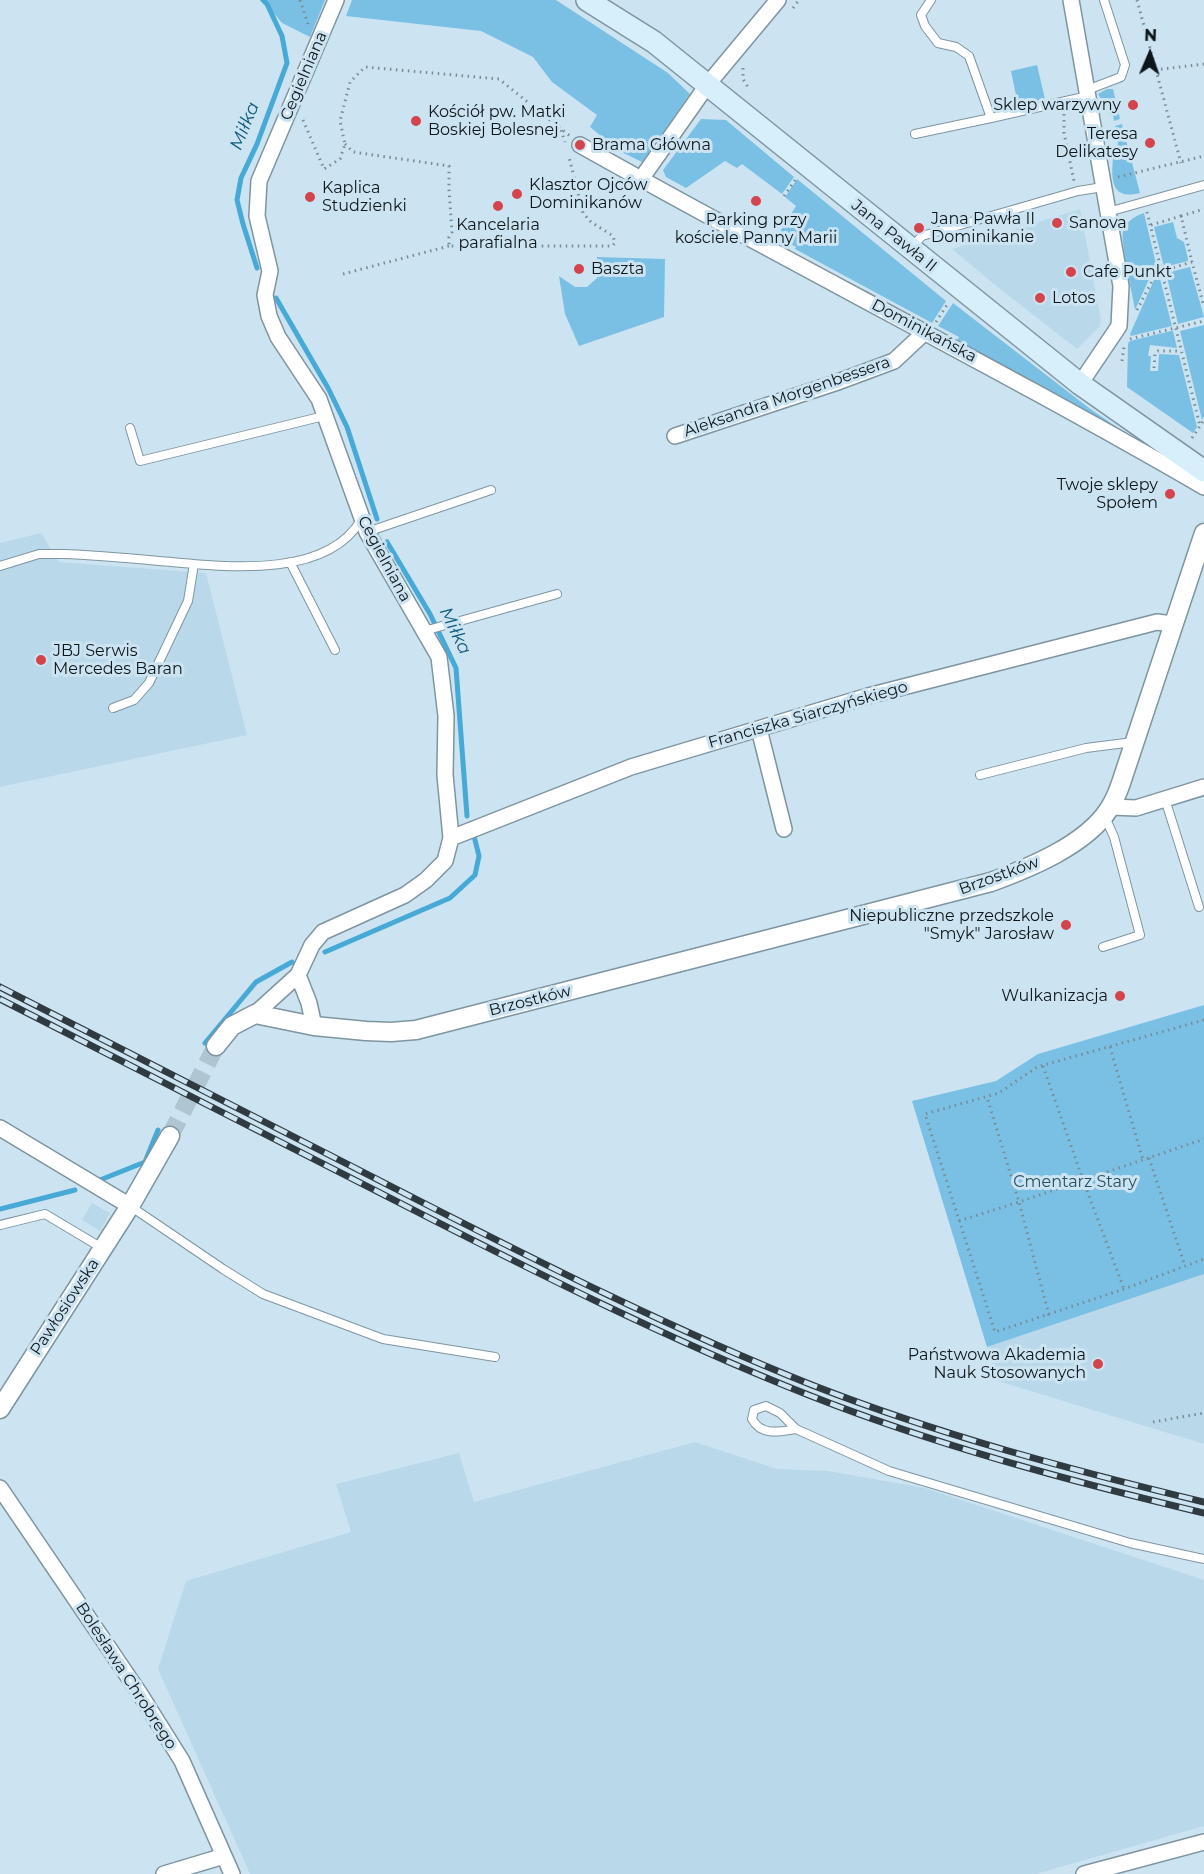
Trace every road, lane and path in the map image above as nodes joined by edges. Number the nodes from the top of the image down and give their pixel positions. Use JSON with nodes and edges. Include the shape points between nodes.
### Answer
{"nodes":[{"id":1,"x":336,"y":0,"type":"edge"},
{"id":2,"x":587,"y":0,"type":"edge"},
{"id":3,"x":778,"y":0,"type":"edge"},
{"id":4,"x":800,"y":0,"type":"edge"},
{"id":5,"x":931,"y":0,"type":"edge"},
{"id":6,"x":1071,"y":0,"type":"edge"},
{"id":7,"x":1104,"y":0,"type":"edge"},
{"id":8,"x":1137,"y":0,"type":"edge"},
{"id":9,"x":792,"y":8,"type":"dead end"},
{"id":10,"x":747,"y":63,"type":"dead end"},
{"id":11,"x":1204,"y":64,"type":"edge"},
{"id":12,"x":1155,"y":70,"type":"junction"},
{"id":13,"x":708,"y":84,"type":"junction"},
{"id":14,"x":749,"y":89,"type":"dead end"},
{"id":15,"x":1087,"y":93,"type":"junction"},
{"id":16,"x":293,"y":102,"type":"junction"},
{"id":17,"x":991,"y":118,"type":"junction"},
{"id":18,"x":561,"y":130,"type":"junction"},
{"id":19,"x":915,"y":134,"type":"dead end"},
{"id":20,"x":345,"y":144,"type":"junction"},
{"id":21,"x":580,"y":145,"type":"joint"},
{"id":22,"x":1204,"y":156,"type":"edge"},
{"id":23,"x":1181,"y":163,"type":"junction"},
{"id":24,"x":796,"y":178,"type":"dead end"},
{"id":25,"x":641,"y":179,"type":"junction"},
{"id":26,"x":1108,"y":183,"type":"junction"},
{"id":27,"x":1204,"y":185,"type":"edge"},
{"id":28,"x":784,"y":196,"type":"dead end"},
{"id":29,"x":1204,"y":209,"type":"edge"},
{"id":30,"x":1108,"y":212,"type":"junction"},
{"id":31,"x":1181,"y":216,"type":"junction"},
{"id":32,"x":449,"y":246,"type":"junction"},
{"id":33,"x":910,"y":249,"type":"junction"},
{"id":34,"x":1192,"y":262,"type":"junction"},
{"id":35,"x":1160,"y":265,"type":"junction"},
{"id":36,"x":1161,"y":271,"type":"junction"},
{"id":37,"x":343,"y":274,"type":"dead end"},
{"id":38,"x":950,"y":300,"type":"dead end"},
{"id":39,"x":1204,"y":307,"type":"edge"},
{"id":40,"x":1137,"y":311,"type":"dead end"},
{"id":41,"x":1204,"y":321,"type":"edge"},
{"id":42,"x":1176,"y":328,"type":"junction"},
{"id":43,"x":929,"y":329,"type":"junction"},
{"id":44,"x":1129,"y":330,"type":"dead end"},
{"id":45,"x":1125,"y":340,"type":"junction"},
{"id":46,"x":1181,"y":351,"type":"junction"},
{"id":47,"x":1122,"y":361,"type":"dead end"},
{"id":48,"x":1154,"y":368,"type":"dead end"},
{"id":49,"x":1080,"y":384,"type":"junction"},
{"id":50,"x":324,"y":416,"type":"junction"},
{"id":51,"x":1204,"y":420,"type":"edge"},
{"id":52,"x":1200,"y":426,"type":"junction"},
{"id":53,"x":130,"y":428,"type":"dead end"},
{"id":54,"x":675,"y":436,"type":"dead end"},
{"id":55,"x":1191,"y":440,"type":"dead end"},
{"id":56,"x":1204,"y":471,"type":"edge"},
{"id":57,"x":1204,"y":487,"type":"edge"},
{"id":58,"x":492,"y":490,"type":"dead end"},
{"id":59,"x":364,"y":526,"type":"junction"},
{"id":60,"x":1204,"y":533,"type":"edge"},
{"id":61,"x":291,"y":562,"type":"junction"},
{"id":62,"x":194,"y":564,"type":"junction"},
{"id":63,"x":0,"y":567,"type":"edge"},
{"id":64,"x":557,"y":594,"type":"dead end"},
{"id":65,"x":1172,"y":624,"type":"junction"},
{"id":66,"x":427,"y":630,"type":"junction"},
{"id":67,"x":335,"y":650,"type":"dead end"},
{"id":68,"x":113,"y":708,"type":"dead end"},
{"id":69,"x":759,"y":729,"type":"junction"},
{"id":70,"x":1134,"y":741,"type":"junction"},
{"id":71,"x":980,"y":775,"type":"dead end"},
{"id":72,"x":1204,"y":787,"type":"edge"},
{"id":73,"x":1165,"y":799,"type":"junction"},
{"id":74,"x":1108,"y":812,"type":"junction"},
{"id":75,"x":784,"y":829,"type":"dead end"},
{"id":76,"x":451,"y":838,"type":"junction"},
{"id":77,"x":1198,"y":907,"type":"dead end"},
{"id":78,"x":1103,"y":947,"type":"dead end"},
{"id":79,"x":298,"y":975,"type":"junction"},
{"id":80,"x":255,"y":1014,"type":"junction"},
{"id":81,"x":1204,"y":1020,"type":"edge"},
{"id":82,"x":314,"y":1026,"type":"junction"},
{"id":83,"x":216,"y":1046,"type":"tunnel mouth"},
{"id":84,"x":1110,"y":1047,"type":"junction"},
{"id":85,"x":1043,"y":1066,"type":"junction"},
{"id":86,"x":987,"y":1097,"type":"junction"},
{"id":87,"x":0,"y":1128,"type":"edge"},
{"id":88,"x":170,"y":1136,"type":"tunnel mouth"},
{"id":89,"x":1204,"y":1139,"type":"edge"},
{"id":90,"x":1149,"y":1158,"type":"junction"},
{"id":91,"x":1143,"y":1160,"type":"junction"},
{"id":92,"x":1083,"y":1180,"type":"junction"},
{"id":93,"x":1019,"y":1202,"type":"junction"},
{"id":94,"x":130,"y":1206,"type":"junction"},
{"id":95,"x":959,"y":1221,"type":"junction"},
{"id":96,"x":0,"y":1225,"type":"edge"},
{"id":97,"x":102,"y":1248,"type":"junction"},
{"id":98,"x":1204,"y":1259,"type":"edge"},
{"id":99,"x":1185,"y":1266,"type":"junction"},
{"id":100,"x":1124,"y":1289,"type":"junction"},
{"id":101,"x":1049,"y":1315,"type":"junction"},
{"id":102,"x":495,"y":1357,"type":"dead end"},
{"id":103,"x":0,"y":1409,"type":"edge"},
{"id":104,"x":1204,"y":1413,"type":"edge"},
{"id":105,"x":1153,"y":1422,"type":"dead end"},
{"id":106,"x":796,"y":1429,"type":"junction"},
{"id":107,"x":0,"y":1488,"type":"edge"},
{"id":108,"x":1204,"y":1559,"type":"edge"},
{"id":109,"x":1204,"y":1842,"type":"edge"},
{"id":110,"x":224,"y":1856,"type":"junction"},
{"id":111,"x":164,"y":1874,"type":"edge"},
{"id":112,"x":232,"y":1874,"type":"edge"},
{"id":113,"x":1084,"y":1874,"type":"edge"}],
"edges":[{"from":1,"to":16,"type":"street","name":"Cegielniana"},
{"from":2,"to":13,"type":"main road","name":"Jana Pawła II","via":[[654,42]]},
{"from":3,"to":13,"type":"street"},
{"from":4,"to":9,"type":"path"},
{"from":5,"to":17,"type":"lane","via":[[921,15],[925,26],[938,44],[956,47],[969,56]]},
{"from":6,"to":15,"type":"street"},
{"from":7,"to":15,"type":"lane","via":[[1125,65],[1121,77]]},
{"from":8,"to":12,"type":"path"},
{"from":10,"to":14,"type":"path","via":[[743,79]]},
{"from":11,"to":12,"type":"path"},
{"from":12,"to":23,"type":"path"},
{"from":13,"to":25,"type":"street"},
{"from":13,"to":33,"type":"main road","name":"Jana Pawła II"},
{"from":15,"to":17,"type":"lane"},
{"from":15,"to":26,"type":"street"},
{"from":16,"to":20,"type":"path","via":[[324,169],[340,159]]},
{"from":16,"to":50,"type":"street","name":"Cegielniana","via":[[259,181],[257,216],[270,271],[265,295],[269,316],[278,337],[319,399]]},
{"from":17,"to":19,"type":"lane"},
{"from":18,"to":20,"type":"path","via":[[499,79],[365,67],[350,82],[340,121]]},
{"from":18,"to":21,"type":"path"},
{"from":18,"to":32,"type":"path","via":[[584,213],[613,236],[615,243]]},
{"from":20,"to":32,"type":"path","via":[[353,152],[450,166]]},
{"from":21,"to":25,"type":"street","name":"Dominikańska"},
{"from":22,"to":23,"type":"path"},
{"from":23,"to":26,"type":"path"},
{"from":24,"to":28,"type":"path"},
{"from":25,"to":43,"type":"street","name":"Dominikańska"},
{"from":26,"to":30,"type":"street"},
{"from":26,"to":33,"type":"lane","via":[[922,236]]},
{"from":27,"to":30,"type":"lane"},
{"from":29,"to":31,"type":"path"},
{"from":30,"to":49,"type":"street","via":[[1121,286],[1119,326]]},
{"from":31,"to":34,"type":"path"},
{"from":31,"to":35,"type":"path","via":[[1151,225]]},
{"from":32,"to":37,"type":"path"},
{"from":33,"to":49,"type":"main road","name":"Jana Pawła II"},
{"from":34,"to":36,"type":"path"},
{"from":34,"to":39,"type":"path"},
{"from":35,"to":36,"type":"path"},
{"from":35,"to":40,"type":"path"},
{"from":36,"to":42,"type":"path"},
{"from":38,"to":43,"type":"path"},
{"from":41,"to":42,"type":"path"},
{"from":42,"to":45,"type":"path"},
{"from":42,"to":46,"type":"path"},
{"from":43,"to":54,"type":"street","name":"Aleksandra Morgenbessera","via":[[894,362]]},
{"from":43,"to":57,"type":"street","name":"Dominikańska"},
{"from":44,"to":45,"type":"path"},
{"from":45,"to":47,"type":"path"},
{"from":46,"to":48,"type":"path","via":[[1158,351]]},
{"from":46,"to":52,"type":"path"},
{"from":49,"to":56,"type":"main road","name":"Jana Pawła II"},
{"from":50,"to":53,"type":"lane","via":[[140,461]]},
{"from":50,"to":59,"type":"street","name":"Cegielniana"},
{"from":51,"to":52,"type":"path"},
{"from":52,"to":55,"type":"path"},
{"from":58,"to":59,"type":"lane"},
{"from":59,"to":61,"type":"lane","via":[[327,551]]},
{"from":59,"to":66,"type":"street","name":"Cegielniana"},
{"from":60,"to":65,"type":"street","name":"Brzostków"},
{"from":61,"to":62,"type":"lane","via":[[247,567]]},
{"from":61,"to":67,"type":"lane"},
{"from":62,"to":63,"type":"lane","via":[[39,554]]},
{"from":62,"to":68,"type":"lane","via":[[188,601],[149,683],[134,700]]},
{"from":64,"to":66,"type":"lane"},
{"from":65,"to":69,"type":"street","name":"Franciszka Siarczyńskiego","via":[[1157,622],[868,696]]},
{"from":65,"to":70,"type":"street","name":"Brzostków"},
{"from":66,"to":76,"type":"street","name":"Cegielniana","via":[[439,657],[446,716],[445,775]]},
{"from":69,"to":75,"type":"street"},
{"from":69,"to":76,"type":"street","name":"Franciszka Siarczyńskiego","via":[[632,767]]},
{"from":70,"to":71,"type":"lane","via":[[1086,748]]},
{"from":70,"to":74,"type":"street","name":"Brzostków"},
{"from":72,"to":73,"type":"street"},
{"from":73,"to":74,"type":"street"},
{"from":73,"to":77,"type":"lane"},
{"from":74,"to":78,"type":"lane","via":[[1140,935]]},
{"from":74,"to":82,"type":"street","name":"Brzostków","via":[[1074,842],[1048,858],[990,882],[416,1030]]},
{"from":76,"to":79,"type":"street","name":"Cegielniana","via":[[445,861],[426,880],[405,895],[323,932]]},
{"from":79,"to":80,"type":"street","name":"Cegielniana"},
{"from":79,"to":82,"type":"street"},
{"from":80,"to":82,"type":"street","name":"Brzostków"},
{"from":80,"to":83,"type":"street","via":[[232,1026]]},
{"from":81,"to":84,"type":"path"},
{"from":84,"to":85,"type":"path"},
{"from":84,"to":91,"type":"path"},
{"from":85,"to":86,"type":"path"},
{"from":85,"to":92,"type":"path"},
{"from":86,"to":93,"type":"path"},
{"from":86,"to":95,"type":"path","via":[[925,1114]]},
{"from":87,"to":94,"type":"street"},
{"from":88,"to":94,"type":"street","name":"Pawłosiowska"},
{"from":89,"to":90,"type":"path"},
{"from":90,"to":91,"type":"path"},
{"from":90,"to":99,"type":"path"},
{"from":91,"to":92,"type":"path"},
{"from":92,"to":93,"type":"path"},
{"from":92,"to":100,"type":"path"},
{"from":93,"to":95,"type":"path"},
{"from":93,"to":101,"type":"path"},
{"from":94,"to":97,"type":"street","name":"Pawłosiowska"},
{"from":94,"to":102,"type":"lane","via":[[263,1294],[383,1339]]},
{"from":95,"to":101,"type":"path","via":[[995,1332]]},
{"from":96,"to":97,"type":"lane","via":[[45,1214]]},
{"from":97,"to":103,"type":"street","name":"Pawłosiowska"},
{"from":98,"to":99,"type":"path"},
{"from":99,"to":100,"type":"path"},
{"from":100,"to":101,"type":"path"},
{"from":104,"to":105,"type":"path"},
{"from":106,"to":106,"type":"lane","via":[[766,1406],[754,1410],[752,1419],[765,1431]]},
{"from":106,"to":108,"type":"lane","via":[[899,1474],[1130,1543]]},
{"from":107,"to":110,"type":"street","name":"Bolesława Chrobrego","via":[[182,1761]]},
{"from":109,"to":113,"type":"street"},
{"from":110,"to":111,"type":"street"},
{"from":110,"to":112,"type":"street","name":"Bolesława Chrobrego"}]}
